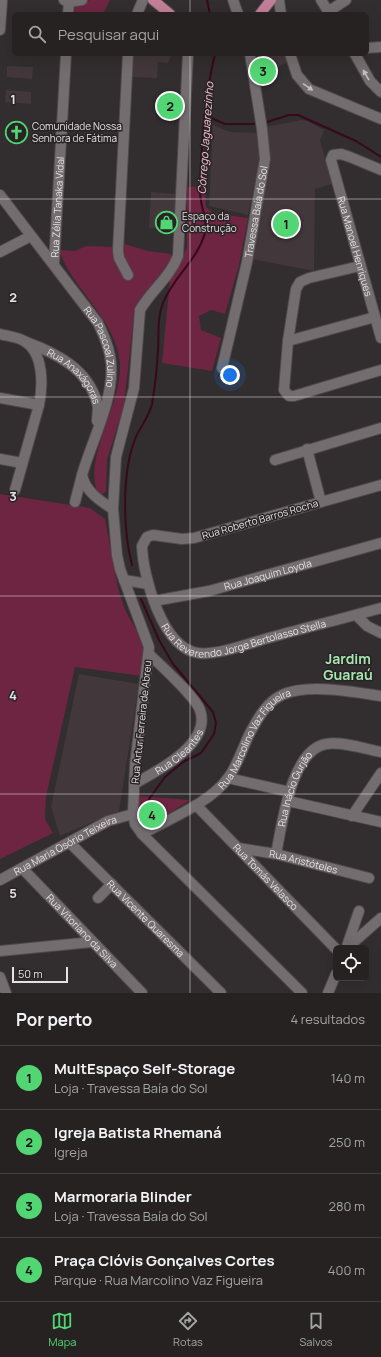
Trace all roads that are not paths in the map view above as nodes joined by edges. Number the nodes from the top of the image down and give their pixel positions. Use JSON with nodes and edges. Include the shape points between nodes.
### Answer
{"nodes":[{"id":1,"x":82,"y":0,"type":"edge"},
{"id":2,"x":143,"y":0,"type":"edge"},
{"id":3,"x":153,"y":0,"type":"edge"},
{"id":4,"x":233,"y":0,"type":"edge"},
{"id":5,"x":271,"y":0,"type":"edge"},
{"id":6,"x":279,"y":0,"type":"edge"},
{"id":7,"x":321,"y":0,"type":"edge"},
{"id":8,"x":346,"y":0,"type":"edge"},
{"id":9,"x":3,"y":1,"type":"edge"},
{"id":10,"x":66,"y":1,"type":"edge"},
{"id":11,"x":68,"y":12,"type":"edge"},
{"id":12,"x":138,"y":12,"type":"edge"},
{"id":13,"x":168,"y":12,"type":"edge"},
{"id":14,"x":237,"y":12,"type":"edge"},
{"id":15,"x":262,"y":12,"type":"edge"},
{"id":16,"x":281,"y":12,"type":"edge"},
{"id":17,"x":328,"y":12,"type":"edge"},
{"id":18,"x":330,"y":12,"type":"edge"},
{"id":19,"x":0,"y":30,"type":"edge"},
{"id":20,"x":381,"y":47,"type":"edge"},
{"id":21,"x":369,"y":48,"type":"edge"},
{"id":22,"x":66,"y":56,"type":"edge"},
{"id":23,"x":128,"y":56,"type":"edge"},
{"id":24,"x":188,"y":56,"type":"edge"},
{"id":25,"x":250,"y":56,"type":"edge"},
{"id":26,"x":291,"y":56,"type":"edge"},
{"id":27,"x":356,"y":56,"type":"edge"},
{"id":28,"x":381,"y":92,"type":"edge"},
{"id":29,"x":381,"y":119,"type":"edge"},
{"id":30,"x":381,"y":170,"type":"edge"},
{"id":31,"x":1,"y":196,"type":"edge"},
{"id":32,"x":31,"y":236,"type":"junction"},
{"id":33,"x":0,"y":252,"type":"edge"},
{"id":34,"x":54,"y":264,"type":"junction"},
{"id":35,"x":360,"y":266,"type":"junction"},
{"id":36,"x":128,"y":275,"type":"dead end"},
{"id":37,"x":375,"y":317,"type":"junction"},
{"id":38,"x":0,"y":334,"type":"edge"},
{"id":39,"x":381,"y":338,"type":"edge"},
{"id":40,"x":24,"y":341,"type":"junction"},
{"id":41,"x":288,"y":341,"type":"junction"},
{"id":42,"x":222,"y":368,"type":"dead end"},
{"id":43,"x":381,"y":370,"type":"edge"},
{"id":44,"x":0,"y":398,"type":"edge"},
{"id":45,"x":39,"y":404,"type":"junction"},
{"id":46,"x":381,"y":428,"type":"edge"},
{"id":47,"x":97,"y":430,"type":"junction"},
{"id":48,"x":307,"y":449,"type":"junction"},
{"id":49,"x":0,"y":459,"type":"edge"},
{"id":50,"x":274,"y":460,"type":"dead end"},
{"id":51,"x":22,"y":463,"type":"junction"},
{"id":52,"x":82,"y":475,"type":"junction"},
{"id":53,"x":381,"y":485,"type":"edge"},
{"id":54,"x":15,"y":490,"type":"dead end"},
{"id":55,"x":75,"y":502,"type":"dead end"},
{"id":56,"x":321,"y":502,"type":"junction"},
{"id":57,"x":113,"y":509,"type":"junction"},
{"id":58,"x":381,"y":542,"type":"edge"},
{"id":59,"x":142,"y":546,"type":"joint"},
{"id":60,"x":127,"y":581,"type":"junction"},
{"id":61,"x":145,"y":584,"type":"junction"},
{"id":62,"x":154,"y":601,"type":"junction"},
{"id":63,"x":381,"y":608,"type":"edge"},
{"id":64,"x":356,"y":615,"type":"junction"},
{"id":65,"x":381,"y":633,"type":"edge"},
{"id":66,"x":149,"y":654,"type":"junction"},
{"id":67,"x":381,"y":696,"type":"edge"},
{"id":68,"x":381,"y":752,"type":"edge"},
{"id":69,"x":228,"y":778,"type":"junction"},
{"id":70,"x":379,"y":778,"type":"edge"},
{"id":71,"x":134,"y":784,"type":"junction"},
{"id":72,"x":289,"y":797,"type":"junction"},
{"id":73,"x":196,"y":805,"type":"junction"},
{"id":74,"x":133,"y":814,"type":"junction"},
{"id":75,"x":352,"y":816,"type":"junction"},
{"id":76,"x":381,"y":822,"type":"edge"},
{"id":77,"x":142,"y":834,"type":"junction"},
{"id":78,"x":70,"y":843,"type":"junction"},
{"id":79,"x":238,"y":848,"type":"junction"},
{"id":80,"x":276,"y":854,"type":"junction"},
{"id":81,"x":22,"y":868,"type":"junction"},
{"id":82,"x":369,"y":878,"type":"dead end"},
{"id":83,"x":0,"y":880,"type":"edge"},
{"id":84,"x":112,"y":884,"type":"junction"},
{"id":85,"x":98,"y":898,"type":"dead end"},
{"id":86,"x":359,"y":911,"type":"dead end"},
{"id":87,"x":381,"y":918,"type":"edge"},
{"id":88,"x":92,"y":942,"type":"junction"},
{"id":89,"x":348,"y":945,"type":"edge"},
{"id":90,"x":350,"y":945,"type":"edge"},
{"id":91,"x":333,"y":946,"type":"edge"},
{"id":92,"x":0,"y":950,"type":"edge"},
{"id":93,"x":0,"y":977,"type":"edge"},
{"id":94,"x":333,"y":981,"type":"edge"},
{"id":95,"x":6,"y":993,"type":"edge"},
{"id":96,"x":137,"y":993,"type":"edge"},
{"id":97,"x":142,"y":993,"type":"edge"},
{"id":98,"x":221,"y":993,"type":"edge"},
{"id":99,"x":302,"y":993,"type":"edge"},
{"id":100,"x":328,"y":993,"type":"edge"}],
"edges":[{"from":1,"to":10,"type":"street"},
{"from":2,"to":12,"type":"street"},
{"from":3,"to":13,"type":"main road"},
{"from":4,"to":14,"type":"street"},
{"from":5,"to":15,"type":"main road"},
{"from":6,"to":16,"type":"street"},
{"from":7,"to":17,"type":"street"},
{"from":8,"to":18,"type":"street"},
{"from":9,"to":19,"type":"street"},
{"from":10,"to":11,"type":"street"},
{"from":20,"to":21,"type":"street"},
{"from":22,"to":34,"type":"street","name":"Rua Zélia Tanaka Vidal"},
{"from":23,"to":36,"type":"street","via":[[118,258]]},
{"from":24,"to":57,"type":"street","name":"Rua Artur Ferreira de Abreu","via":[[178,256],[169,274],[147,298],[140,310],[134,388],[116,457]]},
{"from":25,"to":42,"type":"street","name":"Travessa Baía do Sol","via":[[264,159],[247,262]]},
{"from":26,"to":29,"type":"street","one_way":true,"via":[[297,75],[309,89]]},
{"from":28,"to":27,"type":"street","one_way":true,"via":[[365,75]]},
{"from":30,"to":35,"type":"street","name":"Rua Manoel Henriques","via":[[341,154],[333,155],[331,160]]},
{"from":31,"to":32,"type":"street","name":"Rua Pascoal Zulino"},
{"from":32,"to":33,"type":"street"},
{"from":32,"to":34,"type":"street","name":"Rua Pascoal Zulino"},
{"from":34,"to":47,"type":"street","name":"Rua Pascoal Zulino","via":[[98,323],[108,348],[111,378]]},
{"from":35,"to":37,"type":"street","name":"Rua Manoel Henriques"},
{"from":35,"to":41,"type":"street","via":[[300,282],[296,289]]},
{"from":37,"to":39,"type":"street","name":"Rua Manoel Henriques"},
{"from":37,"to":41,"type":"street"},
{"from":38,"to":40,"type":"street","name":"Rua Anaxágoras"},
{"from":40,"to":45,"type":"street","via":[[31,347],[40,367],[42,391]]},
{"from":40,"to":47,"type":"street","name":"Rua Anaxágoras","via":[[65,360],[80,373],[98,403]]},
{"from":41,"to":43,"type":"street","via":[[284,390],[289,396]]},
{"from":44,"to":45,"type":"street"},
{"from":45,"to":51,"type":"street"},
{"from":46,"to":48,"type":"street"},
{"from":47,"to":52,"type":"street","name":"Rua Pascoal Zulino"},
{"from":48,"to":50,"type":"street"},
{"from":48,"to":56,"type":"street"},
{"from":49,"to":51,"type":"street"},
{"from":51,"to":54,"type":"street"},
{"from":52,"to":55,"type":"street","name":"Rua Pascoal Zulino"},
{"from":52,"to":57,"type":"street","via":[[92,493]]},
{"from":53,"to":56,"type":"street","name":"Rua Roberto Barros Rocha"},
{"from":56,"to":59,"type":"street","name":"Rua Roberto Barros Rocha","via":[[194,538],[153,535],[147,537]]},
{"from":57,"to":60,"type":"street","name":"Rua Artur Ferreira de Abreu","via":[[117,555]]},
{"from":58,"to":62,"type":"street","name":"Rua Joaquim Loyola","via":[[209,591]]},
{"from":59,"to":61,"type":"street","name":"Rua Reverendo Jorge Bertolasso Stella"},
{"from":60,"to":61,"type":"street"},
{"from":60,"to":66,"type":"street","name":"Rua Artur Ferreira de Abreu","via":[[148,641]]},
{"from":61,"to":62,"type":"street","name":"Rua Reverendo Jorge Bertolasso Stella"},
{"from":62,"to":64,"type":"street","name":"Rua Reverendo Jorge Bertolasso Stella","via":[[165,624],[178,642],[198,653],[231,648]]},
{"from":63,"to":64,"type":"street","name":"Rua Reverendo Jorge Bertolasso Stella"},
{"from":64,"to":65,"type":"street","via":[[367,626]]},
{"from":66,"to":71,"type":"street","name":"Rua Artur Ferreira de Abreu"},
{"from":66,"to":71,"type":"street","name":"Rua Cleantes","via":[[193,700],[200,710],[202,725],[192,744],[161,769]]},
{"from":67,"to":69,"type":"street","name":"Rua Marcolino Vaz Figueira","via":[[332,690],[305,690],[274,699],[258,718]]},
{"from":68,"to":72,"type":"street","name":"Rua Inácio Gurjão","via":[[332,743],[322,745],[310,751],[303,760]]},
{"from":69,"to":72,"type":"street"},
{"from":69,"to":73,"type":"street","name":"Rua Marcolino Vaz Figueira"},
{"from":70,"to":75,"type":"street"},
{"from":71,"to":74,"type":"street","name":"Rua Artur Ferreira de Abreu"},
{"from":72,"to":75,"type":"street"},
{"from":72,"to":80,"type":"street","name":"Rua Inácio Gurjão"},
{"from":73,"to":77,"type":"street","name":"Rua Marcolino Vaz Figueira"},
{"from":73,"to":79,"type":"street","name":"Rua Tomás Velasco"},
{"from":74,"to":77,"type":"street","name":"Rua Artur Ferreira de Abreu","via":[[135,824]]},
{"from":74,"to":78,"type":"street","name":"Rua Maria Osório Teixeira","via":[[108,821]]},
{"from":75,"to":76,"type":"street"},
{"from":77,"to":99,"type":"street","name":"Rua Artur Ferreira de Abreu"},
{"from":78,"to":81,"type":"street","name":"Rua Maria Osório Teixeira"},
{"from":78,"to":84,"type":"street","name":"Rua Vicente Quaresma"},
{"from":79,"to":80,"type":"street","name":"Rua Aristóteles"},
{"from":79,"to":91,"type":"street","name":"Rua Tomás Velasco"},
{"from":80,"to":82,"type":"street","name":"Rua Aristóteles"},
{"from":81,"to":83,"type":"street","name":"Rua Maria Osório Teixeira"},
{"from":81,"to":88,"type":"street","name":"Rua Vitoriano da Silva"},
{"from":84,"to":85,"type":"street"},
{"from":84,"to":98,"type":"street","name":"Rua Vicente Quaresma"},
{"from":86,"to":89,"type":"street"},
{"from":87,"to":90,"type":"street"},
{"from":88,"to":92,"type":"street"},
{"from":88,"to":97,"type":"street","name":"Rua Vitoriano da Silva"},
{"from":93,"to":95,"type":"street"},
{"from":94,"to":100,"type":"street"},
{"from":96,"to":97,"type":"street"}]}
